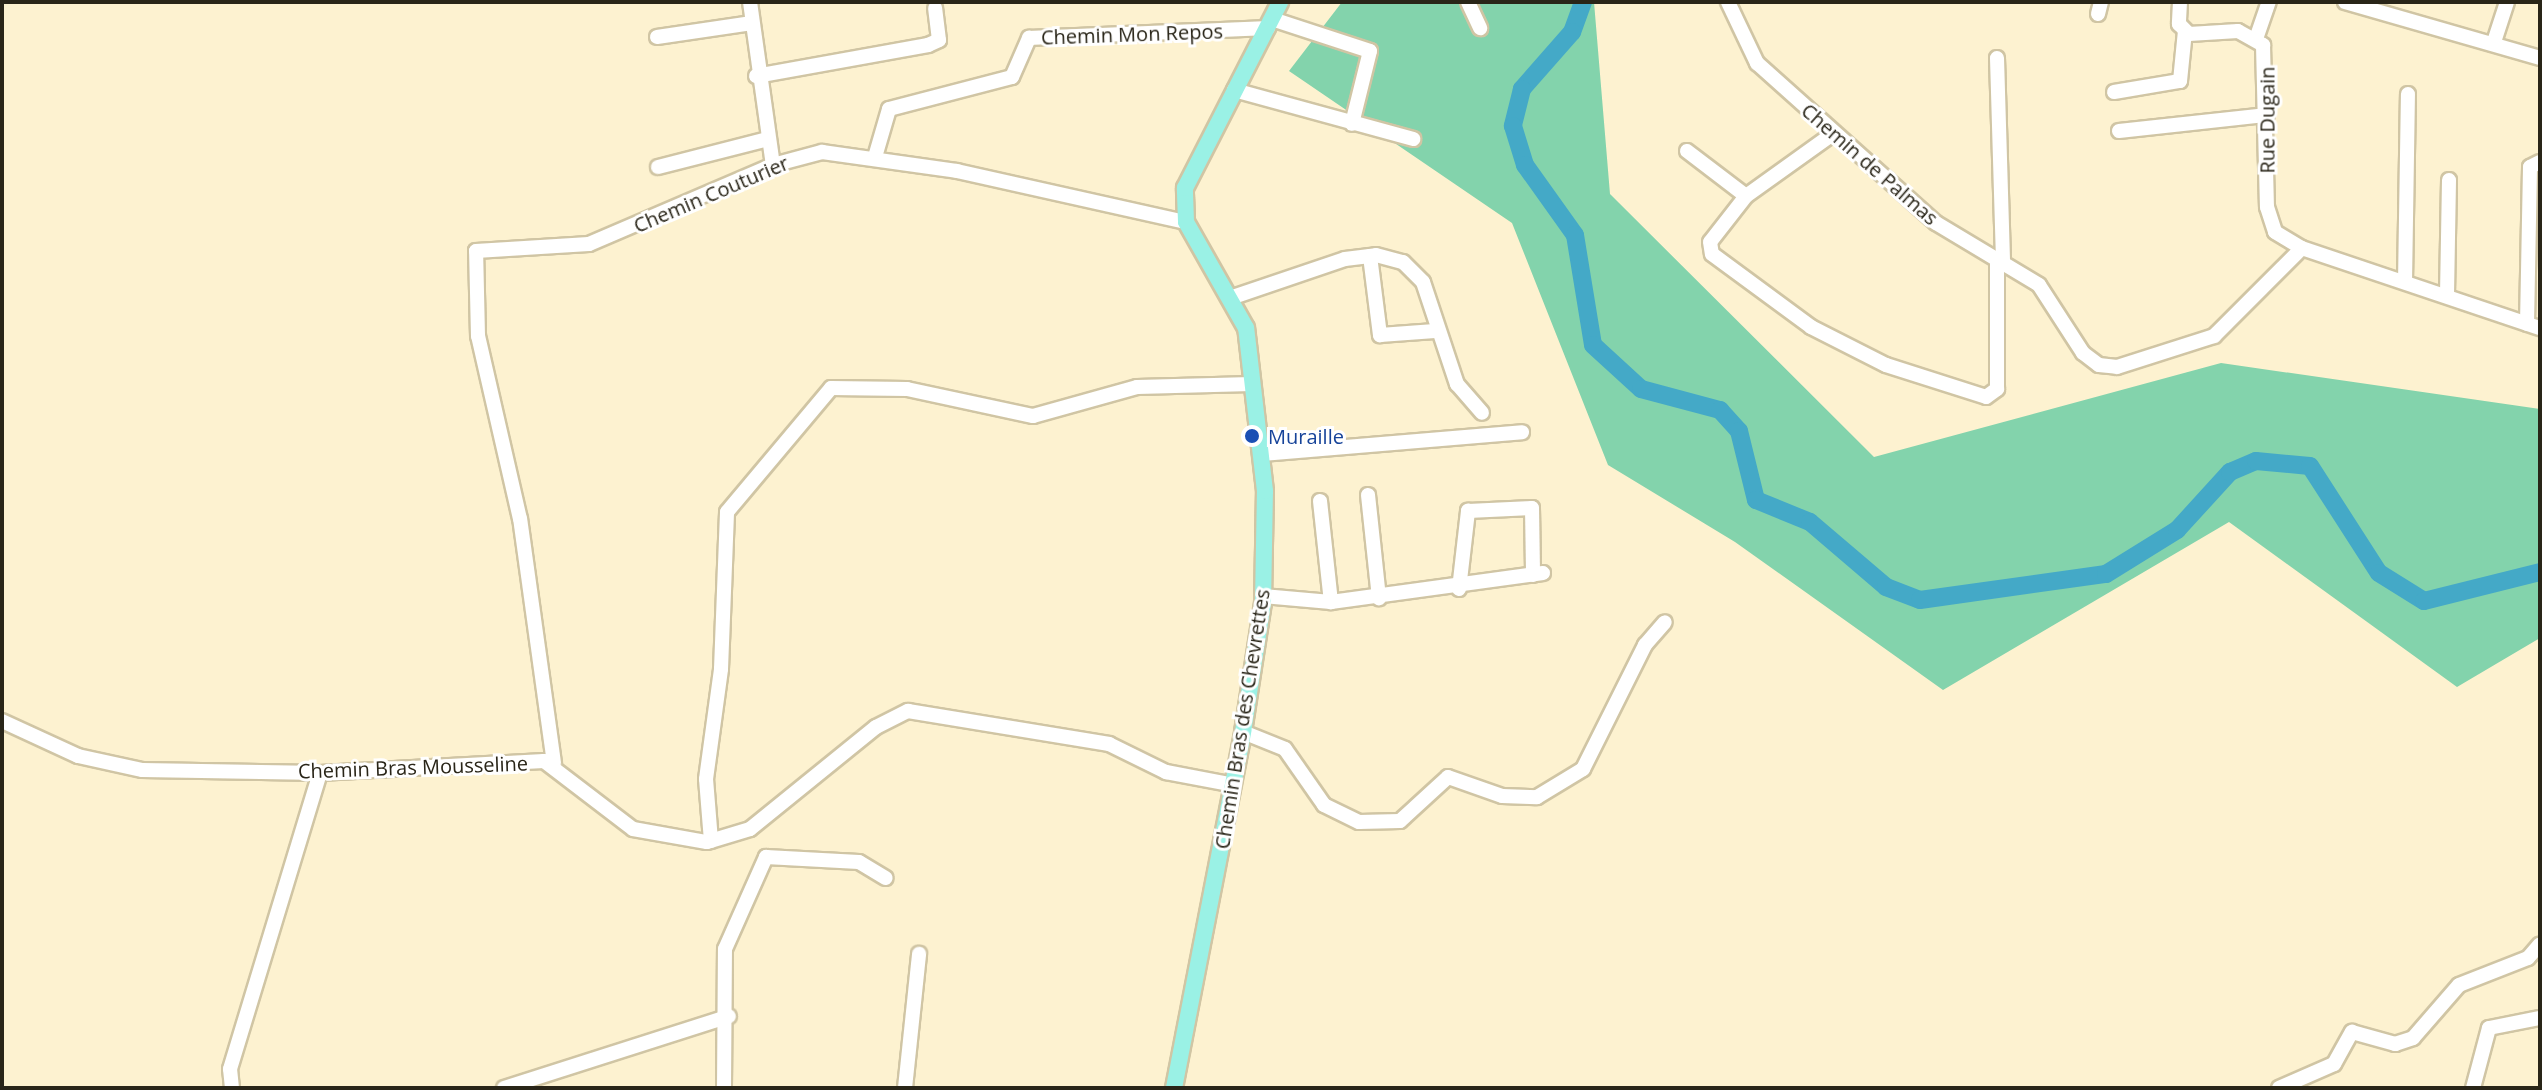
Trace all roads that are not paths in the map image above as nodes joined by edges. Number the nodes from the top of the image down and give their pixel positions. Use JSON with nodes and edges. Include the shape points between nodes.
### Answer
{"nodes":[{"id":1,"x":750,"y":2,"type":"edge"},
{"id":2,"x":1280,"y":2,"type":"edge"},
{"id":3,"x":1468,"y":2,"type":"edge"},
{"id":4,"x":1728,"y":2,"type":"edge"},
{"id":5,"x":2180,"y":2,"type":"edge"},
{"id":6,"x":2269,"y":2,"type":"edge"},
{"id":7,"x":2345,"y":2,"type":"edge"},
{"id":8,"x":2507,"y":2,"type":"edge"},
{"id":9,"x":935,"y":8,"type":"dead end"},
{"id":10,"x":752,"y":23,"type":"junction"},
{"id":11,"x":1270,"y":23,"type":"junction"},
{"id":12,"x":1480,"y":28,"type":"dead end"},
{"id":13,"x":2185,"y":31,"type":"junction"},
{"id":14,"x":2257,"y":36,"type":"junction"},
{"id":15,"x":657,"y":37,"type":"dead end"},
{"id":16,"x":2494,"y":42,"type":"junction"},
{"id":17,"x":1997,"y":58,"type":"dead end"},
{"id":18,"x":2540,"y":58,"type":"edge"},
{"id":19,"x":756,"y":76,"type":"junction"},
{"id":20,"x":1234,"y":90,"type":"junction"},
{"id":21,"x":2114,"y":92,"type":"dead end"},
{"id":22,"x":2408,"y":94,"type":"dead end"},
{"id":23,"x":2267,"y":115,"type":"junction"},
{"id":24,"x":1352,"y":124,"type":"junction"},
{"id":25,"x":2119,"y":131,"type":"dead end"},
{"id":26,"x":1834,"y":133,"type":"junction"},
{"id":27,"x":768,"y":139,"type":"junction"},
{"id":28,"x":1413,"y":139,"type":"dead end"},
{"id":29,"x":1687,"y":151,"type":"dead end"},
{"id":30,"x":875,"y":157,"type":"junction"},
{"id":31,"x":2540,"y":162,"type":"edge"},
{"id":32,"x":773,"y":165,"type":"junction"},
{"id":33,"x":658,"y":167,"type":"dead end"},
{"id":34,"x":2449,"y":180,"type":"dead end"},
{"id":35,"x":1746,"y":196,"type":"junction"},
{"id":36,"x":1186,"y":222,"type":"junction"},
{"id":37,"x":2302,"y":248,"type":"junction"},
{"id":38,"x":1370,"y":256,"type":"junction"},
{"id":39,"x":2000,"y":261,"type":"junction"},
{"id":40,"x":2405,"y":282,"type":"junction"},
{"id":41,"x":2447,"y":295,"type":"junction"},
{"id":42,"x":1230,"y":298,"type":"junction"},
{"id":43,"x":2533,"y":326,"type":"edge"},
{"id":44,"x":1435,"y":331,"type":"junction"},
{"id":45,"x":1252,"y":384,"type":"junction"},
{"id":46,"x":1482,"y":413,"type":"dead end"},
{"id":47,"x":1522,"y":432,"type":"dead end"},
{"id":48,"x":1262,"y":454,"type":"junction"},
{"id":49,"x":1368,"y":495,"type":"dead end"},
{"id":50,"x":1320,"y":501,"type":"dead end"},
{"id":51,"x":1459,"y":589,"type":"junction"},
{"id":52,"x":1263,"y":596,"type":"junction"},
{"id":53,"x":1379,"y":598,"type":"junction"},
{"id":54,"x":1331,"y":602,"type":"junction"},
{"id":55,"x":1665,"y":622,"type":"dead end"},
{"id":56,"x":2,"y":721,"type":"edge"},
{"id":57,"x":1243,"y":732,"type":"junction"},
{"id":58,"x":554,"y":763,"type":"junction"},
{"id":59,"x":320,"y":773,"type":"junction"},
{"id":60,"x":1234,"y":785,"type":"junction"},
{"id":61,"x":711,"y":841,"type":"junction"},
{"id":62,"x":886,"y":878,"type":"dead end"},
{"id":63,"x":2540,"y":944,"type":"edge"},
{"id":64,"x":919,"y":954,"type":"dead end"},
{"id":65,"x":729,"y":1016,"type":"junction"},
{"id":66,"x":2540,"y":1018,"type":"edge"},
{"id":67,"x":232,"y":1088,"type":"edge"},
{"id":68,"x":504,"y":1088,"type":"edge"},
{"id":69,"x":724,"y":1088,"type":"edge"},
{"id":70,"x":905,"y":1088,"type":"edge"},
{"id":71,"x":1174,"y":1088,"type":"edge"},
{"id":72,"x":2279,"y":1088,"type":"edge"},
{"id":73,"x":2473,"y":1088,"type":"edge"}],
"edges":[{"from":1,"to":10,"type":"street"},
{"from":2,"to":11,"type":"main road"},
{"from":3,"to":12,"type":"street"},
{"from":4,"to":26,"type":"street","name":"Chemin de Palmas","via":[[1751,56]]},
{"from":5,"to":13,"type":"street"},
{"from":6,"to":14,"type":"street"},
{"from":7,"to":16,"type":"street"},
{"from":8,"to":16,"type":"street"},
{"from":9,"to":19,"type":"street","via":[[939,40],[928,45]]},
{"from":10,"to":15,"type":"street"},
{"from":10,"to":19,"type":"street"},
{"from":11,"to":20,"type":"main road"},
{"from":11,"to":24,"type":"street","via":[[1370,51]]},
{"from":11,"to":30,"type":"street","name":"Chemin Mon Repos","via":[[1029,38],[1012,77],[889,109]]},
{"from":13,"to":14,"type":"street"},
{"from":13,"to":21,"type":"street","via":[[2180,81]]},
{"from":14,"to":23,"type":"street","name":"Rue Dugain","via":[[2267,57]]},
{"from":16,"to":18,"type":"street"},
{"from":17,"to":39,"type":"street"},
{"from":19,"to":27,"type":"street"},
{"from":20,"to":24,"type":"street"},
{"from":20,"to":36,"type":"main road","via":[[1188,173]]},
{"from":22,"to":40,"type":"street"},
{"from":23,"to":25,"type":"street"},
{"from":23,"to":37,"type":"street","name":"Rue Dugain","via":[[2269,220]]},
{"from":24,"to":28,"type":"street"},
{"from":26,"to":35,"type":"street"},
{"from":26,"to":39,"type":"street","name":"Chemin de Palmas","via":[[1936,223]]},
{"from":27,"to":32,"type":"street"},
{"from":27,"to":33,"type":"street"},
{"from":29,"to":35,"type":"street"},
{"from":30,"to":32,"type":"street","name":"Chemin Couturier","via":[[822,152]]},
{"from":30,"to":36,"type":"street","name":"Chemin Couturier"},
{"from":31,"to":43,"type":"street","via":[[2530,167]]},
{"from":32,"to":58,"type":"street","name":"Chemin Couturier","via":[[589,244],[483,248],[473,255],[476,304],[520,519]]},
{"from":34,"to":41,"type":"street"},
{"from":35,"to":39,"type":"street","via":[[1710,242],[1712,254],[1811,327],[1886,365],[1986,397],[1997,389]]},
{"from":36,"to":42,"type":"main road","name":"Chemin Bras des Chevrettes"},
{"from":37,"to":39,"type":"street","name":"Chemin de Palmas","via":[[2226,329],[2109,367],[2083,353],[2039,285]]},
{"from":37,"to":40,"type":"street"},
{"from":38,"to":42,"type":"street"},
{"from":38,"to":44,"type":"street","via":[[1393,258],[1419,275]]},
{"from":38,"to":44,"type":"street","via":[[1380,335]]},
{"from":40,"to":41,"type":"street"},
{"from":41,"to":43,"type":"street"},
{"from":42,"to":45,"type":"main road","name":"Chemin Bras des Chevrettes","via":[[1246,328]]},
{"from":44,"to":46,"type":"street","via":[[1457,384]]},
{"from":45,"to":48,"type":"main road","name":"Chemin Bras des Chevrettes"},
{"from":45,"to":61,"type":"street","via":[[1137,387],[1033,416],[907,389],[831,388],[727,512],[721,669],[706,779]]},
{"from":47,"to":48,"type":"street"},
{"from":48,"to":52,"type":"main road","name":"Chemin Bras des Chevrettes"},
{"from":49,"to":53,"type":"street"},
{"from":50,"to":54,"type":"street"},
{"from":51,"to":51,"type":"street","via":[[1468,511],[1532,508],[1538,574]]},
{"from":51,"to":53,"type":"street"},
{"from":52,"to":54,"type":"street"},
{"from":52,"to":57,"type":"main road","name":"Chemin Bras des Chevrettes"},
{"from":53,"to":54,"type":"street"},
{"from":55,"to":57,"type":"street","via":[[1645,645],[1583,769],[1537,797],[1502,796],[1448,777],[1400,821],[1359,822],[1324,805],[1285,749]]},
{"from":56,"to":59,"type":"street","name":"Chemin Bras Mousseline","via":[[110,766]]},
{"from":57,"to":60,"type":"main road","name":"Chemin Bras des Chevrettes"},
{"from":58,"to":59,"type":"street","name":"Chemin Bras Mousseline"},
{"from":58,"to":61,"type":"street","name":"Chemin Bras Mousseline","via":[[633,829]]},
{"from":59,"to":67,"type":"street","via":[[230,1069]]},
{"from":60,"to":61,"type":"street","name":"Chemin Bras Mousseline","via":[[1166,772],[1109,744],[908,711],[876,727],[750,829]]},
{"from":60,"to":71,"type":"main road","name":"Chemin Bras des Chevrettes"},
{"from":62,"to":65,"type":"street","via":[[859,862],[766,857],[725,949]]},
{"from":63,"to":72,"type":"street","via":[[2528,958],[2459,985],[2413,1038],[2395,1044],[2352,1032],[2334,1064]]},
{"from":64,"to":70,"type":"street"},
{"from":65,"to":68,"type":"street"},
{"from":65,"to":69,"type":"street"},
{"from":66,"to":73,"type":"street","via":[[2489,1028]]}]}
